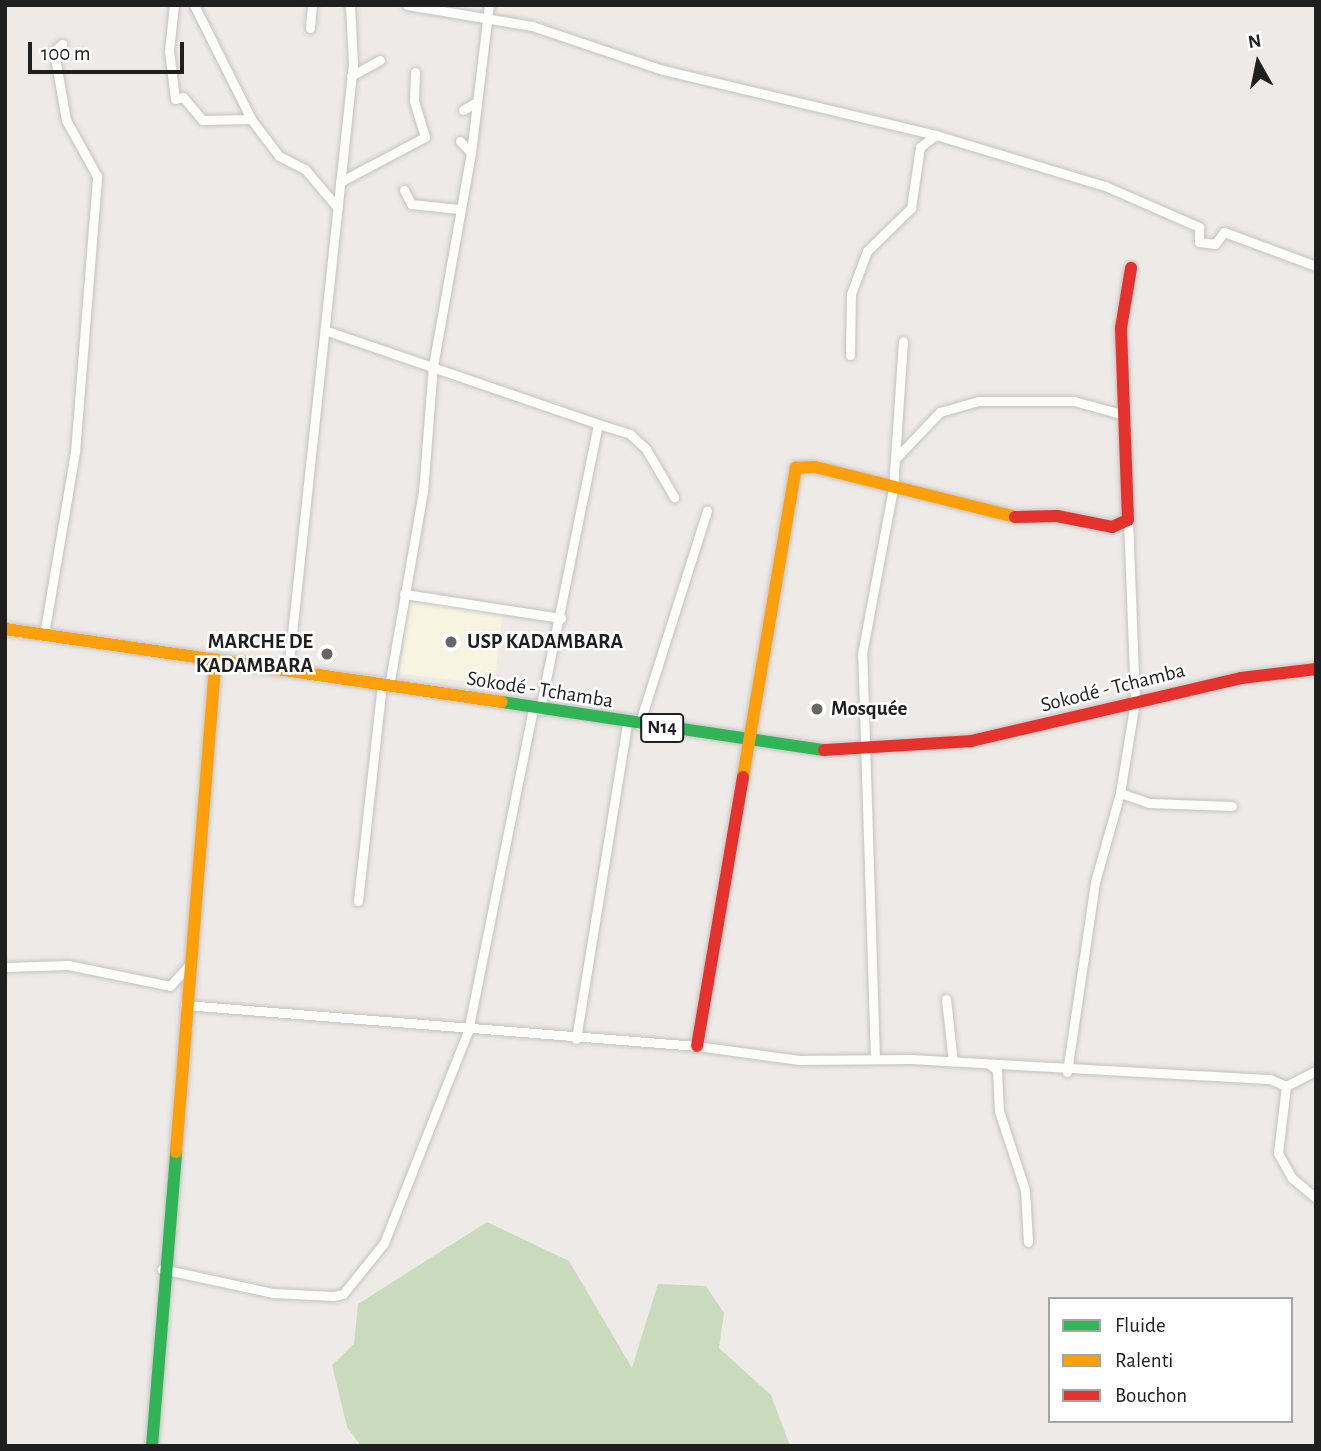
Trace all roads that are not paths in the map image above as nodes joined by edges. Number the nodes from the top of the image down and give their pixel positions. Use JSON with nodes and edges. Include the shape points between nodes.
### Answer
{"nodes":[{"id":1,"x":174,"y":5,"type":"edge"},
{"id":2,"x":194,"y":5,"type":"edge"},
{"id":3,"x":312,"y":5,"type":"edge"},
{"id":4,"x":350,"y":5,"type":"edge"},
{"id":5,"x":407,"y":5,"type":"edge"},
{"id":6,"x":489,"y":5,"type":"edge"},
{"id":7,"x":487,"y":16,"type":"junction"},
{"id":8,"x":310,"y":28,"type":"dead end"},
{"id":9,"x":62,"y":44,"type":"dead end"},
{"id":10,"x":380,"y":60,"type":"dead end"},
{"id":11,"x":415,"y":72,"type":"dead end"},
{"id":12,"x":351,"y":76,"type":"junction"},
{"id":13,"x":477,"y":102,"type":"junction"},
{"id":14,"x":463,"y":110,"type":"dead end"},
{"id":15,"x":251,"y":119,"type":"junction"},
{"id":16,"x":936,"y":135,"type":"junction"},
{"id":17,"x":460,"y":141,"type":"dead end"},
{"id":18,"x":471,"y":153,"type":"junction"},
{"id":19,"x":340,"y":182,"type":"junction"},
{"id":20,"x":404,"y":190,"type":"dead end"},
{"id":21,"x":337,"y":207,"type":"junction"},
{"id":22,"x":459,"y":209,"type":"junction"},
{"id":23,"x":1316,"y":266,"type":"edge"},
{"id":24,"x":1132,"y":268,"type":"dead end"},
{"id":25,"x":327,"y":331,"type":"junction"},
{"id":26,"x":903,"y":341,"type":"dead end"},
{"id":27,"x":850,"y":355,"type":"dead end"},
{"id":28,"x":433,"y":366,"type":"junction"},
{"id":29,"x":1125,"y":415,"type":"junction"},
{"id":30,"x":598,"y":424,"type":"junction"},
{"id":31,"x":896,"y":458,"type":"junction"},
{"id":32,"x":893,"y":488,"type":"junction"},
{"id":33,"x":674,"y":497,"type":"dead end"},
{"id":34,"x":707,"y":511,"type":"dead end"},
{"id":35,"x":1128,"y":520,"type":"junction"},
{"id":36,"x":404,"y":594,"type":"junction"},
{"id":37,"x":561,"y":618,"type":"junction"},
{"id":38,"x":5,"y":629,"type":"edge"},
{"id":39,"x":44,"y":635,"type":"junction"},
{"id":40,"x":216,"y":660,"type":"junction"},
{"id":41,"x":1316,"y":669,"type":"edge"},
{"id":42,"x":288,"y":671,"type":"junction"},
{"id":43,"x":385,"y":686,"type":"junction"},
{"id":44,"x":1135,"y":701,"type":"junction"},
{"id":45,"x":536,"y":709,"type":"junction"},
{"id":46,"x":633,"y":724,"type":"junction"},
{"id":47,"x":747,"y":742,"type":"junction"},
{"id":48,"x":869,"y":751,"type":"junction"},
{"id":49,"x":1121,"y":793,"type":"junction"},
{"id":50,"x":1232,"y":806,"type":"dead end"},
{"id":51,"x":358,"y":901,"type":"dead end"},
{"id":52,"x":192,"y":961,"type":"junction"},
{"id":53,"x":5,"y":967,"type":"edge"},
{"id":54,"x":946,"y":999,"type":"dead end"},
{"id":55,"x":185,"y":1005,"type":"junction"},
{"id":56,"x":468,"y":1031,"type":"junction"},
{"id":57,"x":576,"y":1039,"type":"junction"},
{"id":58,"x":697,"y":1046,"type":"junction"},
{"id":59,"x":875,"y":1059,"type":"junction"},
{"id":60,"x":953,"y":1062,"type":"junction"},
{"id":61,"x":988,"y":1064,"type":"junction"},
{"id":62,"x":1316,"y":1071,"type":"edge"},
{"id":63,"x":1068,"y":1072,"type":"junction"},
{"id":64,"x":1286,"y":1086,"type":"junction"},
{"id":65,"x":1316,"y":1198,"type":"edge"},
{"id":66,"x":1028,"y":1242,"type":"dead end"},
{"id":67,"x":162,"y":1269,"type":"junction"},
{"id":68,"x":152,"y":1446,"type":"edge"}],
"edges":[{"from":1,"to":15,"type":"street","via":[[169,50],[175,99],[183,97],[202,120]]},
{"from":2,"to":15,"type":"street"},
{"from":3,"to":8,"type":"street"},
{"from":4,"to":12,"type":"street"},
{"from":5,"to":7,"type":"street"},
{"from":6,"to":7,"type":"street"},
{"from":7,"to":13,"type":"street"},
{"from":7,"to":16,"type":"street","via":[[663,70]]},
{"from":9,"to":39,"type":"street","via":[[54,51],[66,120],[97,176],[77,362],[75,452]]},
{"from":10,"to":12,"type":"street"},
{"from":11,"to":19,"type":"street","via":[[414,101],[425,137]]},
{"from":12,"to":19,"type":"street"},
{"from":13,"to":14,"type":"street"},
{"from":13,"to":18,"type":"street"},
{"from":15,"to":21,"type":"street","via":[[279,156],[305,169]]},
{"from":16,"to":23,"type":"street","via":[[1105,186],[1199,228],[1199,242],[1215,244],[1224,232]]},
{"from":16,"to":27,"type":"street","via":[[920,148],[911,208],[867,251],[851,294]]},
{"from":17,"to":18,"type":"street"},
{"from":18,"to":22,"type":"street"},
{"from":19,"to":21,"type":"street"},
{"from":20,"to":22,"type":"street","via":[[411,204]]},
{"from":21,"to":25,"type":"street"},
{"from":22,"to":28,"type":"street"},
{"from":24,"to":29,"type":"main road","via":[[1121,328]]},
{"from":25,"to":28,"type":"street"},
{"from":25,"to":42,"type":"street"},
{"from":26,"to":31,"type":"street"},
{"from":28,"to":30,"type":"street"},
{"from":28,"to":36,"type":"street","via":[[424,492]]},
{"from":29,"to":31,"type":"street","via":[[1074,401],[978,401],[940,412]]},
{"from":29,"to":35,"type":"main road"},
{"from":30,"to":33,"type":"street","via":[[630,434],[646,449]]},
{"from":30,"to":37,"type":"street"},
{"from":31,"to":32,"type":"street"},
{"from":32,"to":35,"type":"main road","via":[[1000,518],[1057,516],[1112,527]]},
{"from":32,"to":47,"type":"main road","via":[[796,468]]},
{"from":32,"to":48,"type":"street","via":[[862,654]]},
{"from":34,"to":46,"type":"street"},
{"from":35,"to":44,"type":"street"},
{"from":36,"to":37,"type":"street"},
{"from":36,"to":43,"type":"street"},
{"from":37,"to":45,"type":"street"},
{"from":38,"to":39,"type":"main road","name":"Sokodé - Tchamba","number":"N14"},
{"from":39,"to":40,"type":"main road","name":"Sokodé - Tchamba","number":"N14"},
{"from":40,"to":42,"type":"main road","name":"Sokodé - Tchamba","number":"N14"},
{"from":40,"to":52,"type":"main road"},
{"from":41,"to":44,"type":"main road","name":"Sokodé - Tchamba","number":"N14"},
{"from":42,"to":43,"type":"main road","name":"Sokodé - Tchamba","number":"N14"},
{"from":43,"to":45,"type":"main road","name":"Sokodé - Tchamba","number":"N14"},
{"from":43,"to":51,"type":"street"},
{"from":44,"to":48,"type":"main road","name":"Sokodé - Tchamba","number":"N14","via":[[971,741]]},
{"from":44,"to":49,"type":"street"},
{"from":45,"to":46,"type":"main road","name":"Sokodé - Tchamba","number":"N14"},
{"from":45,"to":56,"type":"street"},
{"from":46,"to":47,"type":"main road","name":"Sokodé - Tchamba","number":"N14"},
{"from":46,"to":57,"type":"street"},
{"from":47,"to":48,"type":"main road","name":"Sokodé - Tchamba","number":"N14"},
{"from":47,"to":58,"type":"main road"},
{"from":48,"to":59,"type":"street"},
{"from":49,"to":50,"type":"street","via":[[1149,803]]},
{"from":49,"to":63,"type":"street","via":[[1095,882]]},
{"from":52,"to":53,"type":"street","via":[[170,986],[68,965]]},
{"from":52,"to":55,"type":"main road"},
{"from":54,"to":60,"type":"street"},
{"from":55,"to":56,"type":"street"},
{"from":55,"to":67,"type":"main road"},
{"from":56,"to":57,"type":"street"},
{"from":56,"to":67,"type":"street","via":[[393,1229],[343,1294],[273,1293]]},
{"from":57,"to":58,"type":"street"},
{"from":58,"to":59,"type":"street","via":[[799,1060]]},
{"from":59,"to":60,"type":"street"},
{"from":60,"to":61,"type":"street"},
{"from":61,"to":63,"type":"street"},
{"from":61,"to":66,"type":"street","via":[[997,1070],[999,1111],[1025,1190]]},
{"from":62,"to":64,"type":"street"},
{"from":63,"to":64,"type":"street","via":[[1270,1079]]},
{"from":64,"to":65,"type":"street","via":[[1278,1153],[1292,1178]]},
{"from":67,"to":68,"type":"main road"}]}
